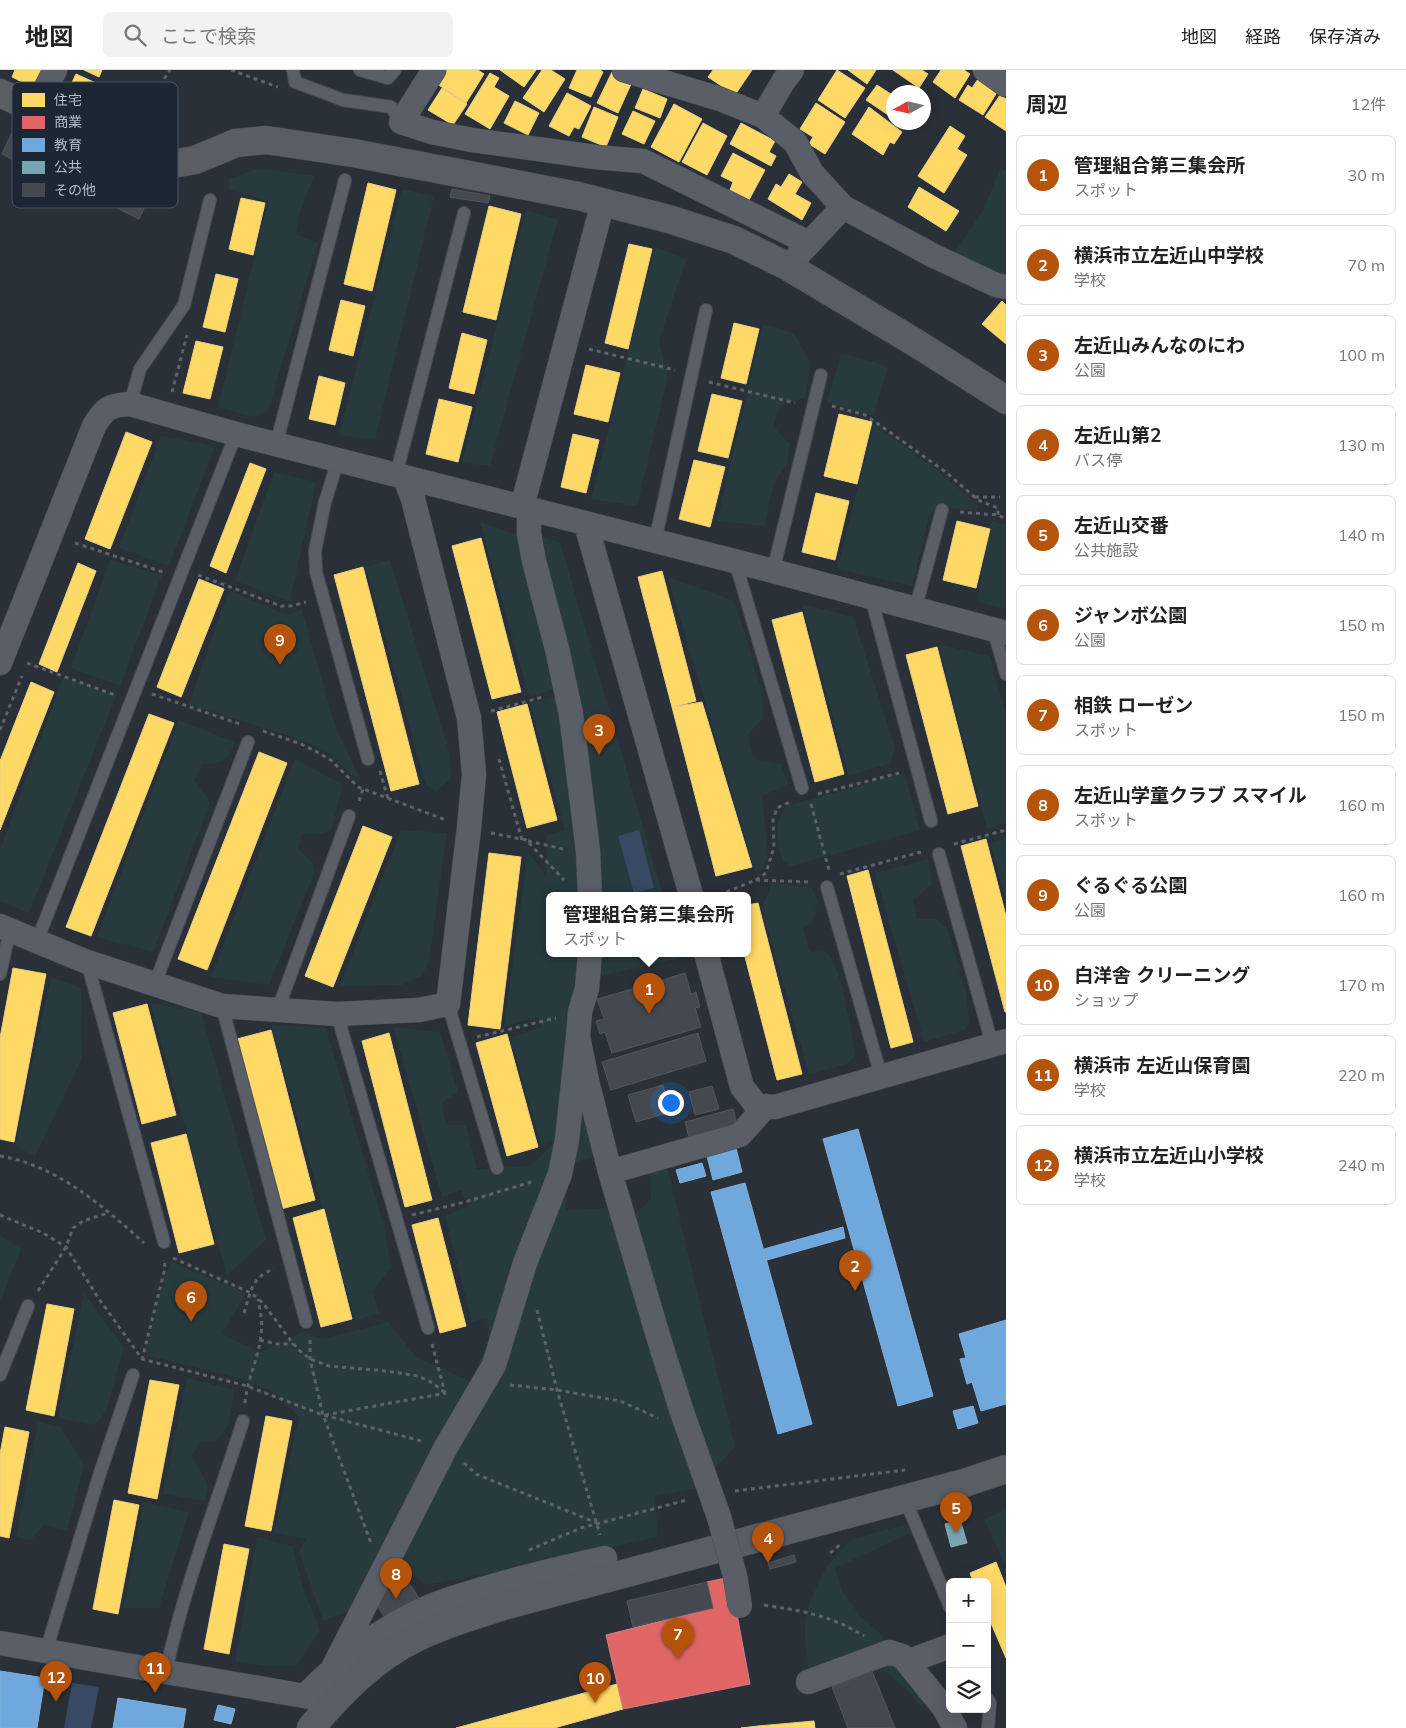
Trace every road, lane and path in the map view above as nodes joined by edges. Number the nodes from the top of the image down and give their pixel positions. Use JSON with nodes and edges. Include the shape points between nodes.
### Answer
{"nodes":[{"id":1,"x":56,"y":70,"type":"edge"},
{"id":2,"x":170,"y":70,"type":"edge"},
{"id":3,"x":293,"y":70,"type":"edge"},
{"id":4,"x":360,"y":70,"type":"edge"},
{"id":5,"x":396,"y":70,"type":"edge"},
{"id":6,"x":434,"y":70,"type":"edge"},
{"id":7,"x":624,"y":70,"type":"edge"},
{"id":8,"x":792,"y":70,"type":"edge"},
{"id":9,"x":985,"y":70,"type":"edge"},
{"id":10,"x":50,"y":82,"type":"edge"},
{"id":11,"x":162,"y":82,"type":"edge"},
{"id":12,"x":1006,"y":84,"type":"edge"},
{"id":13,"x":0,"y":93,"type":"edge"},
{"id":14,"x":12,"y":98,"type":"edge"},
{"id":15,"x":763,"y":116,"type":"junction"},
{"id":16,"x":401,"y":122,"type":"junction"},
{"id":17,"x":178,"y":163,"type":"edge"},
{"id":18,"x":345,"y":180,"type":"dead end"},
{"id":19,"x":210,"y":200,"type":"dead end"},
{"id":20,"x":603,"y":202,"type":"junction"},
{"id":21,"x":843,"y":207,"type":"junction"},
{"id":22,"x":464,"y":213,"type":"dead end"},
{"id":23,"x":809,"y":243,"type":"junction"},
{"id":24,"x":787,"y":266,"type":"junction"},
{"id":25,"x":1006,"y":287,"type":"edge"},
{"id":26,"x":706,"y":310,"type":"dead end"},
{"id":27,"x":583,"y":348,"type":"dead end"},
{"id":28,"x":178,"y":369,"type":"dead end"},
{"id":29,"x":821,"y":375,"type":"dead end"},
{"id":30,"x":692,"y":376,"type":"junction"},
{"id":31,"x":171,"y":397,"type":"dead end"},
{"id":32,"x":1006,"y":400,"type":"edge"},
{"id":33,"x":130,"y":404,"type":"junction"},
{"id":34,"x":813,"y":404,"type":"junction"},
{"id":35,"x":236,"y":434,"type":"junction"},
{"id":36,"x":276,"y":444,"type":"junction"},
{"id":37,"x":338,"y":460,"type":"junction"},
{"id":38,"x":400,"y":476,"type":"junction"},
{"id":39,"x":974,"y":497,"type":"junction"},
{"id":40,"x":1000,"y":497,"type":"dead end"},
{"id":41,"x":525,"y":508,"type":"junction"},
{"id":42,"x":942,"y":510,"type":"joint"},
{"id":43,"x":998,"y":515,"type":"junction"},
{"id":44,"x":1006,"y":519,"type":"edge"},
{"id":45,"x":586,"y":524,"type":"junction"},
{"id":46,"x":655,"y":541,"type":"junction"},
{"id":47,"x":75,"y":543,"type":"dead end"},
{"id":48,"x":735,"y":561,"type":"junction"},
{"id":49,"x":773,"y":571,"type":"junction"},
{"id":50,"x":182,"y":573,"type":"junction"},
{"id":51,"x":323,"y":597,"type":"junction"},
{"id":52,"x":871,"y":597,"type":"junction"},
{"id":53,"x":915,"y":610,"type":"junction"},
{"id":54,"x":1000,"y":632,"type":"edge"},
{"id":55,"x":0,"y":663,"type":"edge"},
{"id":56,"x":27,"y":663,"type":"dead end"},
{"id":57,"x":1006,"y":674,"type":"edge"},
{"id":58,"x":137,"y":688,"type":"junction"},
{"id":59,"x":566,"y":691,"type":"junction"},
{"id":60,"x":132,"y":701,"type":"junction"},
{"id":61,"x":469,"y":717,"type":"junction"},
{"id":62,"x":250,"y":727,"type":"dead end"},
{"id":63,"x":259,"y":730,"type":"dead end"},
{"id":64,"x":248,"y":742,"type":"dead end"},
{"id":65,"x":368,"y":759,"type":"joint"},
{"id":66,"x":917,"y":768,"type":"junction"},
{"id":67,"x":805,"y":792,"type":"junction"},
{"id":68,"x":388,"y":800,"type":"junction"},
{"id":69,"x":349,"y":816,"type":"dead end"},
{"id":70,"x":931,"y":820,"type":"dead end"},
{"id":71,"x":469,"y":828,"type":"junction"},
{"id":72,"x":1006,"y":830,"type":"edge"},
{"id":73,"x":526,"y":840,"type":"junction"},
{"id":74,"x":939,"y":850,"type":"junction"},
{"id":75,"x":588,"y":852,"type":"junction"},
{"id":76,"x":564,"y":880,"type":"dead end"},
{"id":77,"x":756,"y":880,"type":"junction"},
{"id":78,"x":829,"y":882,"type":"junction"},
{"id":79,"x":590,"y":892,"type":"edge"},
{"id":80,"x":689,"y":892,"type":"edge"},
{"id":81,"x":726,"y":892,"type":"edge"},
{"id":82,"x":5,"y":928,"type":"edge"},
{"id":83,"x":37,"y":941,"type":"junction"},
{"id":84,"x":590,"y":957,"type":"edge"},
{"id":85,"x":707,"y":957,"type":"edge"},
{"id":86,"x":87,"y":962,"type":"junction"},
{"id":87,"x":0,"y":974,"type":"edge"},
{"id":88,"x":155,"y":983,"type":"junction"},
{"id":89,"x":448,"y":1004,"type":"junction"},
{"id":90,"x":222,"y":1006,"type":"junction"},
{"id":91,"x":278,"y":1009,"type":"junction"},
{"id":92,"x":580,"y":1012,"type":"junction"},
{"id":93,"x":337,"y":1014,"type":"junction"},
{"id":94,"x":578,"y":1037,"type":"junction"},
{"id":95,"x":459,"y":1042,"type":"junction"},
{"id":96,"x":999,"y":1043,"type":"edge"},
{"id":97,"x":881,"y":1076,"type":"junction"},
{"id":98,"x":766,"y":1106,"type":"junction"},
{"id":99,"x":0,"y":1156,"type":"edge"},
{"id":100,"x":497,"y":1168,"type":"dead end"},
{"id":101,"x":610,"y":1172,"type":"junction"},
{"id":102,"x":560,"y":1174,"type":"junction"},
{"id":103,"x":108,"y":1213,"type":"junction"},
{"id":104,"x":0,"y":1215,"type":"edge"},
{"id":105,"x":396,"y":1218,"type":"junction"},
{"id":106,"x":164,"y":1242,"type":"dead end"},
{"id":107,"x":146,"y":1244,"type":"dead end"},
{"id":108,"x":66,"y":1247,"type":"junction"},
{"id":109,"x":291,"y":1263,"type":"junction"},
{"id":110,"x":251,"y":1293,"type":"junction"},
{"id":111,"x":258,"y":1298,"type":"junction"},
{"id":112,"x":28,"y":1306,"type":"joint"},
{"id":113,"x":536,"y":1308,"type":"dead end"},
{"id":114,"x":244,"y":1313,"type":"dead end"},
{"id":115,"x":306,"y":1322,"type":"dead end"},
{"id":116,"x":428,"y":1328,"type":"joint"},
{"id":117,"x":260,"y":1340,"type":"junction"},
{"id":118,"x":308,"y":1341,"type":"dead end"},
{"id":119,"x":294,"y":1344,"type":"junction"},
{"id":120,"x":142,"y":1359,"type":"junction"},
{"id":121,"x":310,"y":1359,"type":"junction"},
{"id":122,"x":0,"y":1375,"type":"edge"},
{"id":123,"x":133,"y":1375,"type":"dead end"},
{"id":124,"x":247,"y":1386,"type":"junction"},
{"id":125,"x":481,"y":1387,"type":"junction"},
{"id":126,"x":557,"y":1390,"type":"junction"},
{"id":127,"x":445,"y":1393,"type":"junction"},
{"id":128,"x":246,"y":1397,"type":"dead end"},
{"id":129,"x":446,"y":1401,"type":"dead end"},
{"id":130,"x":322,"y":1415,"type":"junction"},
{"id":131,"x":243,"y":1421,"type":"dead end"},
{"id":132,"x":689,"y":1432,"type":"junction"},
{"id":133,"x":446,"y":1447,"type":"junction"},
{"id":134,"x":1006,"y":1469,"type":"edge"},
{"id":135,"x":906,"y":1470,"type":"dead end"},
{"id":136,"x":711,"y":1494,"type":"junction"},
{"id":137,"x":906,"y":1499,"type":"junction"},
{"id":138,"x":597,"y":1523,"type":"junction"},
{"id":139,"x":522,"y":1553,"type":"dead end"},
{"id":140,"x":605,"y":1558,"type":"dead end"},
{"id":141,"x":382,"y":1574,"type":"junction"},
{"id":142,"x":946,"y":1597,"type":"edge"},
{"id":143,"x":739,"y":1603,"type":"joint"},
{"id":144,"x":0,"y":1643,"type":"edge"},
{"id":145,"x":946,"y":1647,"type":"edge"},
{"id":146,"x":46,"y":1651,"type":"junction"},
{"id":147,"x":898,"y":1657,"type":"junction"},
{"id":148,"x":334,"y":1668,"type":"junction"},
{"id":149,"x":166,"y":1671,"type":"junction"},
{"id":150,"x":808,"y":1682,"type":"dead end"},
{"id":151,"x":305,"y":1696,"type":"junction"},
{"id":152,"x":333,"y":1701,"type":"junction"},
{"id":153,"x":989,"y":1713,"type":"edge"},
{"id":154,"x":311,"y":1728,"type":"edge"},
{"id":155,"x":955,"y":1728,"type":"edge"},
{"id":156,"x":988,"y":1728,"type":"edge"}],
"edges":[{"from":1,"to":10,"type":"street"},
{"from":2,"to":11,"type":"path"},
{"from":3,"to":16,"type":"lane","via":[[296,82],[343,100],[391,107]]},
{"from":4,"to":5,"type":"lane","via":[[388,78]]},
{"from":6,"to":16,"type":"street"},
{"from":7,"to":15,"type":"street","via":[[720,99]]},
{"from":8,"to":15,"type":"street"},
{"from":9,"to":12,"type":"street"},
{"from":13,"to":14,"type":"street"},
{"from":15,"to":21,"type":"street","via":[[795,142],[812,173]]},
{"from":16,"to":23,"type":"street","via":[[472,140],[643,161]]},
{"from":17,"to":20,"type":"street","via":[[195,160],[236,143],[266,140],[363,155]]},
{"from":18,"to":36,"type":"lane"},
{"from":19,"to":33,"type":"lane","via":[[184,306],[140,368]]},
{"from":20,"to":24,"type":"street","via":[[734,240]]},
{"from":20,"to":41,"type":"street"},
{"from":21,"to":23,"type":"street"},
{"from":21,"to":25,"type":"street","via":[[934,256]]},
{"from":22,"to":38,"type":"lane"},
{"from":23,"to":24,"type":"street"},
{"from":24,"to":32,"type":"street"},
{"from":26,"to":30,"type":"lane"},
{"from":27,"to":30,"type":"path"},
{"from":28,"to":31,"type":"path"},
{"from":29,"to":34,"type":"lane"},
{"from":30,"to":34,"type":"path"},
{"from":30,"to":46,"type":"lane"},
{"from":33,"to":35,"type":"street"},
{"from":33,"to":55,"type":"street","via":[[117,404],[102,412],[94,426]]},
{"from":34,"to":39,"type":"path","via":[[865,415],[947,473]]},
{"from":34,"to":49,"type":"lane"},
{"from":35,"to":36,"type":"street"},
{"from":35,"to":50,"type":"lane"},
{"from":36,"to":37,"type":"street"},
{"from":37,"to":38,"type":"street"},
{"from":37,"to":51,"type":"lane","via":[[315,551],[316,572]]},
{"from":38,"to":41,"type":"street"},
{"from":38,"to":61,"type":"street","via":[[412,499]]},
{"from":39,"to":40,"type":"path"},
{"from":39,"to":43,"type":"path","via":[[998,508]]},
{"from":41,"to":45,"type":"street"},
{"from":41,"to":59,"type":"street","via":[[532,552]]},
{"from":42,"to":43,"type":"path"},
{"from":42,"to":53,"type":"lane"},
{"from":43,"to":44,"type":"path"},
{"from":45,"to":46,"type":"street"},
{"from":45,"to":80,"type":"street"},
{"from":46,"to":48,"type":"street"},
{"from":47,"to":50,"type":"path"},
{"from":48,"to":49,"type":"street"},
{"from":48,"to":67,"type":"lane"},
{"from":49,"to":52,"type":"street"},
{"from":50,"to":51,"type":"path","via":[[281,606]]},
{"from":50,"to":58,"type":"lane"},
{"from":51,"to":65,"type":"lane"},
{"from":52,"to":53,"type":"street"},
{"from":52,"to":66,"type":"lane"},
{"from":53,"to":54,"type":"street"},
{"from":54,"to":57,"type":"lane"},
{"from":56,"to":60,"type":"path"},
{"from":58,"to":60,"type":"lane"},
{"from":58,"to":62,"type":"path"},
{"from":59,"to":61,"type":"path"},
{"from":59,"to":75,"type":"street"},
{"from":60,"to":83,"type":"lane"},
{"from":61,"to":71,"type":"street","via":[[474,774]]},
{"from":63,"to":68,"type":"path","via":[[319,752],[358,787]]},
{"from":64,"to":88,"type":"lane"},
{"from":65,"to":68,"type":"path","via":[[378,763]]},
{"from":66,"to":67,"type":"path"},
{"from":66,"to":70,"type":"lane"},
{"from":67,"to":77,"type":"path","via":[[777,808],[773,820],[774,848],[766,873]]},
{"from":67,"to":78,"type":"path"},
{"from":68,"to":71,"type":"path"},
{"from":69,"to":91,"type":"lane"},
{"from":71,"to":73,"type":"path"},
{"from":71,"to":89,"type":"street"},
{"from":72,"to":74,"type":"path"},
{"from":73,"to":75,"type":"path"},
{"from":73,"to":76,"type":"path"},
{"from":74,"to":78,"type":"path"},
{"from":74,"to":96,"type":"lane"},
{"from":75,"to":79,"type":"street"},
{"from":77,"to":78,"type":"path"},
{"from":77,"to":81,"type":"path"},
{"from":78,"to":97,"type":"lane"},
{"from":82,"to":83,"type":"street"},
{"from":82,"to":87,"type":"lane"},
{"from":83,"to":86,"type":"street"},
{"from":84,"to":92,"type":"street","via":[[587,988]]},
{"from":85,"to":98,"type":"street","via":[[742,1087],[757,1106]]},
{"from":86,"to":88,"type":"street"},
{"from":86,"to":106,"type":"lane"},
{"from":88,"to":90,"type":"street"},
{"from":89,"to":93,"type":"street","via":[[419,1010]]},
{"from":89,"to":95,"type":"lane"},
{"from":90,"to":91,"type":"street"},
{"from":90,"to":109,"type":"lane"},
{"from":91,"to":93,"type":"street"},
{"from":92,"to":94,"type":"street"},
{"from":92,"to":95,"type":"path"},
{"from":93,"to":105,"type":"lane"},
{"from":94,"to":101,"type":"street"},
{"from":94,"to":102,"type":"street","via":[[567,1140]]},
{"from":95,"to":100,"type":"lane"},
{"from":96,"to":97,"type":"street"},
{"from":97,"to":98,"type":"street","via":[[775,1107]]},
{"from":98,"to":101,"type":"street","via":[[740,1135]]},
{"from":99,"to":103,"type":"path","via":[[56,1176]]},
{"from":101,"to":132,"type":"street"},
{"from":102,"to":105,"type":"path"},
{"from":102,"to":125,"type":"street","via":[[525,1263],[494,1365]]},
{"from":103,"to":107,"type":"path"},
{"from":103,"to":108,"type":"path","via":[[73,1228]]},
{"from":104,"to":108,"type":"path","via":[[43,1233]]},
{"from":105,"to":116,"type":"lane"},
{"from":108,"to":112,"type":"path"},
{"from":108,"to":120,"type":"path"},
{"from":109,"to":110,"type":"path","via":[[264,1272]]},
{"from":109,"to":115,"type":"lane"},
{"from":110,"to":111,"type":"path"},
{"from":110,"to":114,"type":"path"},
{"from":110,"to":120,"type":"path","via":[[164,1255],[164,1268]]},
{"from":111,"to":117,"type":"path"},
{"from":111,"to":119,"type":"path"},
{"from":112,"to":122,"type":"lane"},
{"from":113,"to":126,"type":"path"},
{"from":116,"to":127,"type":"path"},
{"from":117,"to":119,"type":"path"},
{"from":117,"to":124,"type":"path"},
{"from":118,"to":121,"type":"path"},
{"from":119,"to":121,"type":"path"},
{"from":120,"to":124,"type":"path"},
{"from":121,"to":127,"type":"path","via":[[329,1366],[418,1376]]},
{"from":121,"to":130,"type":"path"},
{"from":123,"to":146,"type":"lane"},
{"from":124,"to":128,"type":"path"},
{"from":124,"to":130,"type":"path"},
{"from":125,"to":126,"type":"path","via":[[515,1385]]},
{"from":125,"to":127,"type":"path"},
{"from":125,"to":133,"type":"street"},
{"from":126,"to":132,"type":"path","via":[[620,1401]]},
{"from":126,"to":138,"type":"path"},
{"from":127,"to":129,"type":"path"},
{"from":127,"to":130,"type":"path"},
{"from":130,"to":133,"type":"path"},
{"from":130,"to":141,"type":"path"},
{"from":131,"to":149,"type":"lane","via":[[198,1555]]},
{"from":132,"to":136,"type":"street"},
{"from":133,"to":138,"type":"path","via":[[476,1474]]},
{"from":133,"to":141,"type":"street"},
{"from":134,"to":137,"type":"street"},
{"from":135,"to":136,"type":"path"},
{"from":136,"to":138,"type":"path"},
{"from":136,"to":143,"type":"street","bridge":true,"via":[[735,1576]]},
{"from":137,"to":142,"type":"lane"},
{"from":137,"to":152,"type":"street","via":[[503,1606],[438,1628],[395,1650]]},
{"from":138,"to":139,"type":"path"},
{"from":140,"to":148,"type":"street","via":[[449,1599],[392,1626]]},
{"from":141,"to":148,"type":"street"},
{"from":143,"to":147,"type":"path","via":[[809,1612],[835,1620]]},
{"from":144,"to":146,"type":"street"},
{"from":145,"to":147,"type":"street"},
{"from":146,"to":149,"type":"street"},
{"from":147,"to":150,"type":"street"},
{"from":147,"to":155,"type":"street","via":[[944,1708]]},
{"from":148,"to":151,"type":"street"},
{"from":149,"to":151,"type":"street"},
{"from":151,"to":152,"type":"street"},
{"from":152,"to":154,"type":"street"},
{"from":153,"to":156,"type":"lane"}]}
